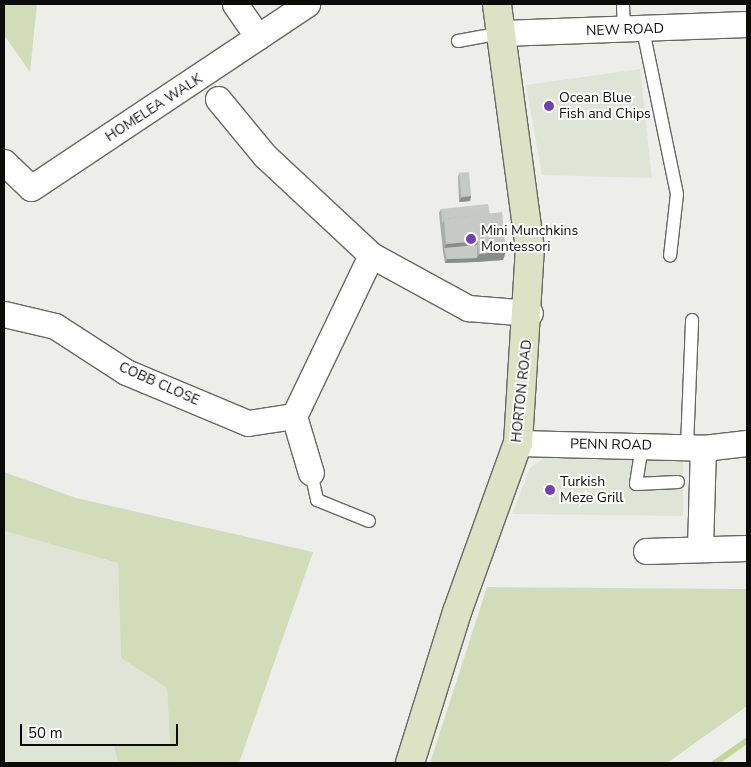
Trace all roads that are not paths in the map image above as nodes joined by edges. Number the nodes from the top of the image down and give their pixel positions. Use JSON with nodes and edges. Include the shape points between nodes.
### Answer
{"nodes":[{"id":1,"x":235,"y":4,"type":"edge"},
{"id":2,"x":307,"y":4,"type":"edge"},
{"id":3,"x":497,"y":4,"type":"edge"},
{"id":4,"x":622,"y":4,"type":"edge"},
{"id":5,"x":747,"y":24,"type":"edge"},
{"id":6,"x":634,"y":30,"type":"junction"},
{"id":7,"x":502,"y":33,"type":"junction"},
{"id":8,"x":258,"y":37,"type":"junction"},
{"id":9,"x":458,"y":41,"type":"dead end"},
{"id":10,"x":218,"y":99,"type":"dead end"},
{"id":11,"x":4,"y":162,"type":"edge"},
{"id":12,"x":371,"y":255,"type":"junction"},
{"id":13,"x":670,"y":256,"type":"dead end"},
{"id":14,"x":530,"y":313,"type":"junction"},
{"id":15,"x":4,"y":314,"type":"edge"},
{"id":16,"x":692,"y":320,"type":"dead end"},
{"id":17,"x":294,"y":416,"type":"junction"},
{"id":18,"x":518,"y":443,"type":"junction"},
{"id":19,"x":747,"y":443,"type":"edge"},
{"id":20,"x":642,"y":446,"type":"junction"},
{"id":21,"x":695,"y":448,"type":"junction"},
{"id":22,"x":310,"y":473,"type":"joint"},
{"id":23,"x":678,"y":482,"type":"dead end"},
{"id":24,"x":369,"y":521,"type":"dead end"},
{"id":25,"x":700,"y":548,"type":"junction"},
{"id":26,"x":747,"y":548,"type":"edge"},
{"id":27,"x":646,"y":551,"type":"dead end"},
{"id":28,"x":410,"y":763,"type":"edge"}],
"edges":[{"from":1,"to":8,"type":"street"},
{"from":2,"to":8,"type":"street","name":"HOMELEA WALK"},
{"from":3,"to":7,"type":"main road","name":"HORTON ROAD"},
{"from":4,"to":6,"type":"lane"},
{"from":5,"to":6,"type":"street","name":"NEW ROAD"},
{"from":6,"to":7,"type":"street","name":"NEW ROAD"},
{"from":6,"to":13,"type":"lane","via":[[677,194]]},
{"from":7,"to":9,"type":"lane"},
{"from":7,"to":14,"type":"main road","name":"HORTON ROAD","via":[[530,249]]},
{"from":8,"to":11,"type":"street","name":"HOMELEA WALK","via":[[32,188]]},
{"from":10,"to":12,"type":"street","via":[[265,156]]},
{"from":12,"to":14,"type":"street","via":[[468,308]]},
{"from":12,"to":17,"type":"street"},
{"from":14,"to":18,"type":"main road","name":"HORTON ROAD"},
{"from":15,"to":17,"type":"street","name":"COBB CLOSE","via":[[55,326],[126,372],[248,423]]},
{"from":16,"to":21,"type":"lane"},
{"from":17,"to":22,"type":"street"},
{"from":18,"to":20,"type":"street","name":"PENN ROAD"},
{"from":18,"to":28,"type":"main road","name":"HORTON ROAD","via":[[457,612]]},
{"from":19,"to":21,"type":"street","name":"PENN ROAD"},
{"from":20,"to":21,"type":"street","name":"PENN ROAD"},
{"from":20,"to":23,"type":"lane","via":[[636,484]]},
{"from":21,"to":25,"type":"street"},
{"from":22,"to":24,"type":"lane","via":[[317,500]]},
{"from":25,"to":26,"type":"street"},
{"from":25,"to":27,"type":"street"}]}
